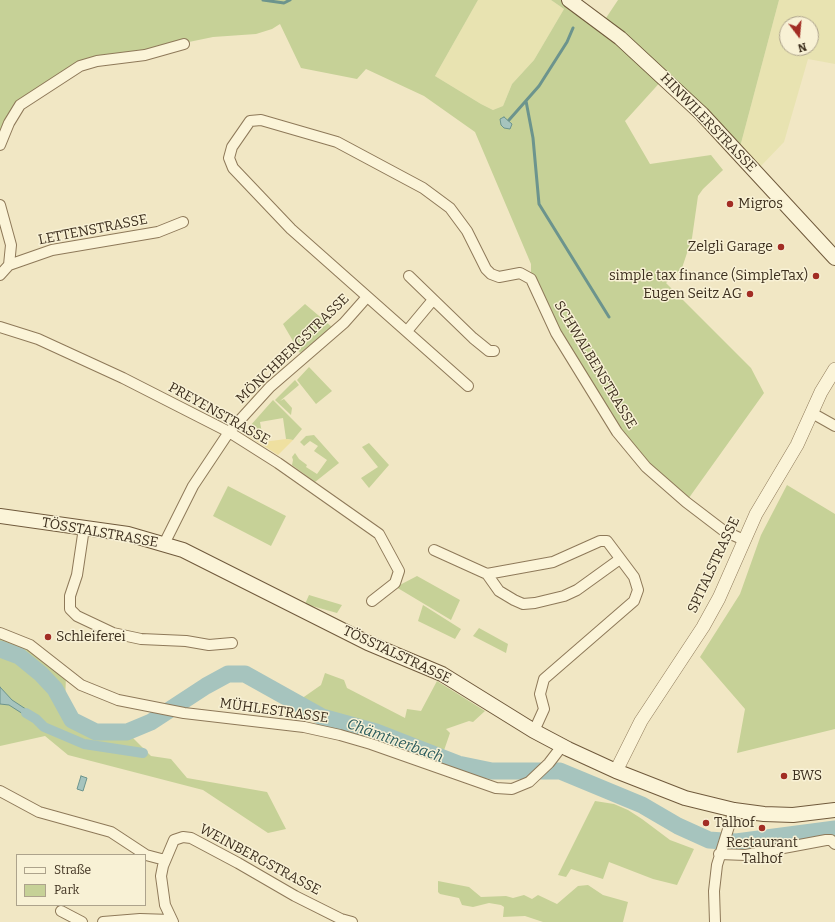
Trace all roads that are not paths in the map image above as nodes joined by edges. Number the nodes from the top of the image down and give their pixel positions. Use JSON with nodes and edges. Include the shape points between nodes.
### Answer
{"nodes":[{"id":1,"x":569,"y":0,"type":"edge"},
{"id":2,"x":184,"y":44,"type":"dead end"},
{"id":3,"x":0,"y":144,"type":"edge"},
{"id":4,"x":0,"y":205,"type":"edge"},
{"id":5,"x":183,"y":222,"type":"dead end"},
{"id":6,"x":835,"y":258,"type":"edge"},
{"id":7,"x":9,"y":265,"type":"junction"},
{"id":8,"x":0,"y":275,"type":"edge"},
{"id":9,"x":409,"y":276,"type":"dead end"},
{"id":10,"x":366,"y":297,"type":"junction"},
{"id":11,"x":432,"y":300,"type":"junction"},
{"id":12,"x":0,"y":327,"type":"edge"},
{"id":13,"x":407,"y":331,"type":"junction"},
{"id":14,"x":494,"y":351,"type":"dead end"},
{"id":15,"x":835,"y":369,"type":"edge"},
{"id":16,"x":468,"y":386,"type":"dead end"},
{"id":17,"x":812,"y":413,"type":"junction"},
{"id":18,"x":835,"y":426,"type":"edge"},
{"id":19,"x":229,"y":432,"type":"junction"},
{"id":20,"x":0,"y":516,"type":"edge"},
{"id":21,"x":84,"y":528,"type":"junction"},
{"id":22,"x":744,"y":540,"type":"junction"},
{"id":23,"x":164,"y":544,"type":"junction"},
{"id":24,"x":434,"y":550,"type":"dead end"},
{"id":25,"x":620,"y":559,"type":"junction"},
{"id":26,"x":487,"y":574,"type":"junction"},
{"id":27,"x":372,"y":601,"type":"dead end"},
{"id":28,"x":0,"y":633,"type":"edge"},
{"id":29,"x":232,"y":643,"type":"dead end"},
{"id":30,"x":534,"y":731,"type":"junction"},
{"id":31,"x":562,"y":746,"type":"junction"},
{"id":32,"x":616,"y":771,"type":"junction"},
{"id":33,"x":0,"y":791,"type":"edge"},
{"id":34,"x":734,"y":810,"type":"junction"},
{"id":35,"x":835,"y":810,"type":"edge"},
{"id":36,"x":835,"y":844,"type":"edge"},
{"id":37,"x":720,"y":852,"type":"junction"},
{"id":38,"x":144,"y":854,"type":"edge"},
{"id":39,"x":146,"y":855,"type":"edge"},
{"id":40,"x":165,"y":860,"type":"junction"},
{"id":41,"x":61,"y":911,"type":"dead end"},
{"id":42,"x":172,"y":921,"type":"edge"},
{"id":43,"x":82,"y":922,"type":"edge"},
{"id":44,"x":103,"y":922,"type":"edge"},
{"id":45,"x":352,"y":922,"type":"edge"},
{"id":46,"x":715,"y":922,"type":"edge"}],
"edges":[{"from":1,"to":6,"type":"main road","name":"HINWILERSTRASSE","via":[[620,38],[702,114]]},
{"from":2,"to":3,"type":"street","via":[[145,55],[97,61],[80,66],[20,105]]},
{"from":4,"to":7,"type":"street","via":[[11,245]]},
{"from":5,"to":7,"type":"street","name":"LETTENSTRASSE","via":[[158,232],[52,250]]},
{"from":7,"to":8,"type":"street"},
{"from":9,"to":11,"type":"street"},
{"from":10,"to":13,"type":"street","name":"SCHWALBENSTRASSE"},
{"from":10,"to":19,"type":"street","name":"MÖNCHBERGSTRASSE","via":[[344,323],[270,387]]},
{"from":10,"to":22,"type":"street","name":"SCHWALBENSTRASSE","via":[[291,229],[233,168],[229,158],[232,147],[250,121],[261,120],[337,142],[423,188],[450,208],[467,231],[491,274],[499,277],[520,273],[531,279],[556,333],[617,432],[646,467],[724,531]]},
{"from":11,"to":13,"type":"street"},
{"from":11,"to":14,"type":"street","via":[[473,338],[489,351]]},
{"from":12,"to":19,"type":"street","name":"PREYENSTRASSE","via":[[38,339],[117,375]]},
{"from":13,"to":16,"type":"street","name":"SCHWALBENSTRASSE"},
{"from":15,"to":17,"type":"street","name":"SPITALSTRASSE"},
{"from":17,"to":18,"type":"street"},
{"from":17,"to":22,"type":"street","name":"SPITALSTRASSE"},
{"from":19,"to":23,"type":"street","name":"MÖNCHBERGSTRASSE","via":[[193,486]]},
{"from":19,"to":27,"type":"street","name":"PREYENSTRASSE","via":[[379,534],[399,571],[395,583]]},
{"from":20,"to":21,"type":"main road","name":"TÖSSTALSTRASSE"},
{"from":21,"to":23,"type":"main road","name":"TÖSSTALSTRASSE","via":[[128,534]]},
{"from":21,"to":29,"type":"street","via":[[77,575],[70,596],[70,609],[77,616],[113,633],[142,639],[209,645]]},
{"from":22,"to":32,"type":"street","name":"SPITALSTRASSE","via":[[719,598],[703,627],[641,721]]},
{"from":23,"to":30,"type":"main road","name":"TÖSSTALSTRASSE","via":[[183,550],[368,643],[442,674]]},
{"from":24,"to":26,"type":"street"},
{"from":25,"to":26,"type":"street","via":[[607,541],[600,541],[553,562]]},
{"from":25,"to":26,"type":"street","via":[[577,590],[535,603],[523,604],[499,591]]},
{"from":25,"to":30,"type":"street","via":[[636,583],[638,590],[634,601],[544,679],[540,694],[544,709]]},
{"from":28,"to":31,"type":"street","name":"MÜHLESTRASSE","via":[[30,645],[73,680],[97,693],[118,700],[200,716],[304,727],[340,735],[496,788],[512,789],[531,781]]},
{"from":30,"to":31,"type":"main road","name":"TÖSSTALSTRASSE"},
{"from":31,"to":32,"type":"main road","name":"TÖSSTALSTRASSE"},
{"from":32,"to":34,"type":"main road","name":"TÖSSTALSTRASSE","via":[[685,798]]},
{"from":33,"to":38,"type":"street","via":[[39,812],[111,832]]},
{"from":34,"to":35,"type":"main road","name":"TÖSSTALSTRASSE","via":[[780,815]]},
{"from":34,"to":37,"type":"street"},
{"from":36,"to":37,"type":"street","via":[[826,840],[746,855]]},
{"from":37,"to":46,"type":"street","via":[[715,876]]},
{"from":39,"to":40,"type":"street"},
{"from":40,"to":42,"type":"street","name":"WEINBERGSTRASSE","via":[[161,886]]},
{"from":40,"to":45,"type":"street","name":"WEINBERGSTRASSE","via":[[174,840],[191,838],[294,896]]},
{"from":41,"to":43,"type":"street"},
{"from":42,"to":44,"type":"street","name":"WEINBERGSTRASSE","via":[[140,919]]}]}
